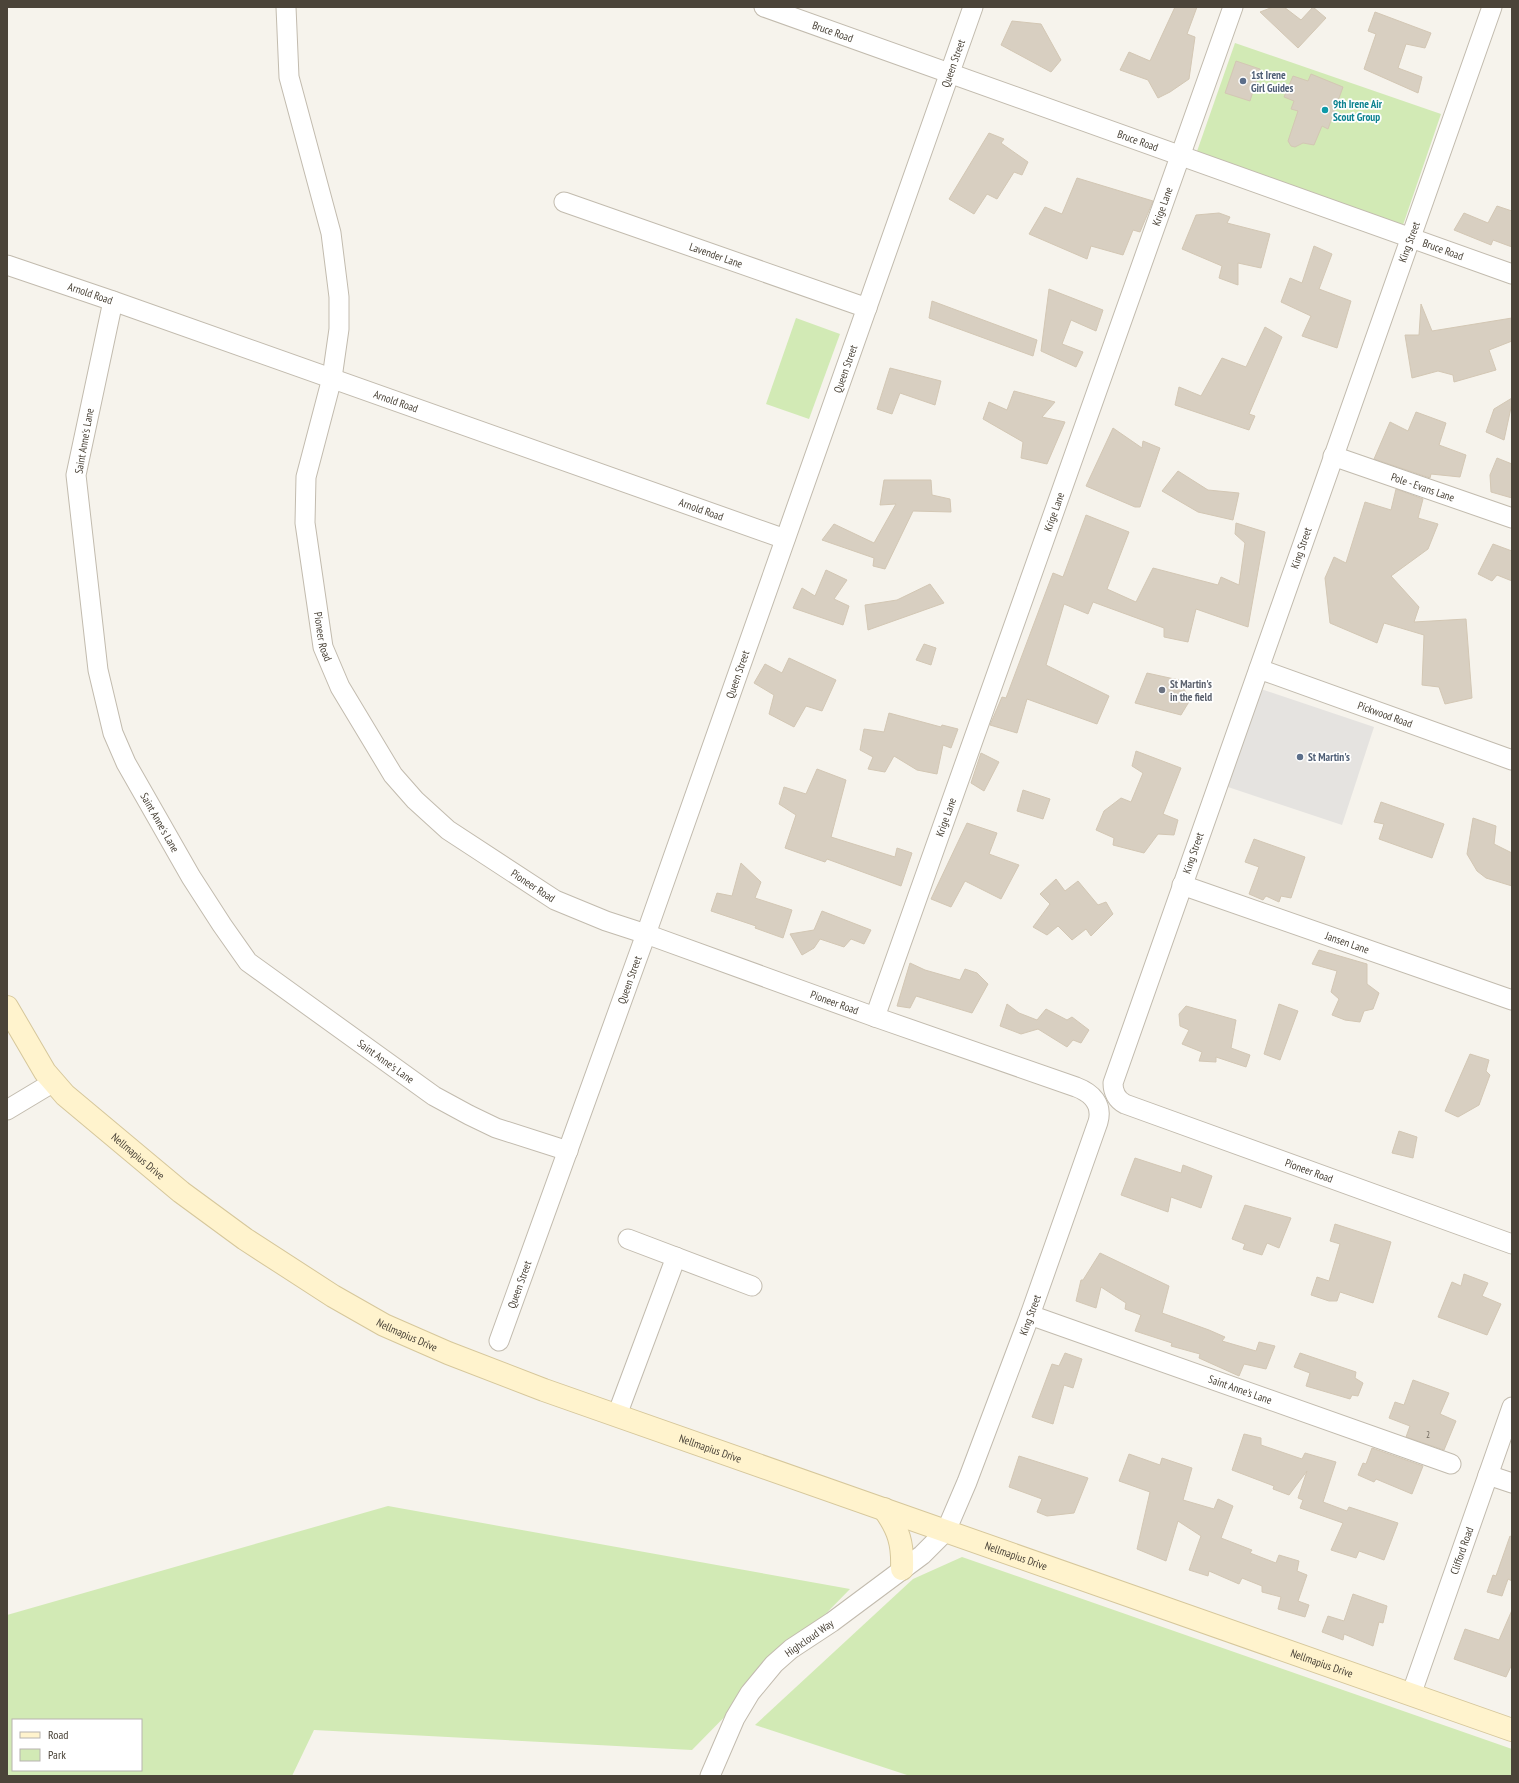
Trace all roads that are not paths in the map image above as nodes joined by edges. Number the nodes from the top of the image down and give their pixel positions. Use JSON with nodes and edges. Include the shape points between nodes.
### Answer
{"nodes":[{"id":1,"x":286,"y":7,"type":"edge"},
{"id":2,"x":764,"y":7,"type":"edge"},
{"id":3,"x":973,"y":7,"type":"edge"},
{"id":4,"x":1233,"y":7,"type":"edge"},
{"id":5,"x":1492,"y":7,"type":"edge"},
{"id":6,"x":949,"y":72,"type":"junction"},
{"id":7,"x":1181,"y":156,"type":"junction"},
{"id":8,"x":564,"y":202,"type":"dead end"},
{"id":9,"x":1411,"y":237,"type":"junction"},
{"id":10,"x":7,"y":265,"type":"edge"},
{"id":11,"x":1512,"y":274,"type":"edge"},
{"id":12,"x":113,"y":301,"type":"junction"},
{"id":13,"x":867,"y":308,"type":"junction"},
{"id":14,"x":332,"y":378,"type":"junction"},
{"id":15,"x":1333,"y":456,"type":"junction"},
{"id":16,"x":1512,"y":518,"type":"edge"},
{"id":17,"x":785,"y":539,"type":"junction"},
{"id":18,"x":1259,"y":669,"type":"junction"},
{"id":19,"x":1512,"y":760,"type":"edge"},
{"id":20,"x":1182,"y":885,"type":"junction"},
{"id":21,"x":646,"y":934,"type":"junction"},
{"id":22,"x":1512,"y":1000,"type":"edge"},
{"id":23,"x":7,"y":1006,"type":"edge"},
{"id":24,"x":875,"y":1017,"type":"junction"},
{"id":25,"x":52,"y":1083,"type":"junction"},
{"id":26,"x":1113,"y":1089,"type":"joint"},
{"id":27,"x":1093,"y":1097,"type":"joint"},
{"id":28,"x":7,"y":1110,"type":"edge"},
{"id":29,"x":568,"y":1151,"type":"junction"},
{"id":30,"x":628,"y":1239,"type":"dead end"},
{"id":31,"x":1512,"y":1244,"type":"edge"},
{"id":32,"x":676,"y":1257,"type":"junction"},
{"id":33,"x":752,"y":1286,"type":"dead end"},
{"id":34,"x":1030,"y":1315,"type":"junction"},
{"id":35,"x":499,"y":1341,"type":"dead end"},
{"id":36,"x":1512,"y":1407,"type":"edge"},
{"id":37,"x":617,"y":1415,"type":"junction"},
{"id":38,"x":1451,"y":1464,"type":"dead end"},
{"id":39,"x":1488,"y":1475,"type":"junction"},
{"id":40,"x":1512,"y":1483,"type":"edge"},
{"id":41,"x":884,"y":1509,"type":"junction"},
{"id":42,"x":946,"y":1531,"type":"junction"},
{"id":43,"x":902,"y":1570,"type":"junction"},
{"id":44,"x":1411,"y":1695,"type":"junction"},
{"id":45,"x":1512,"y":1730,"type":"edge"},
{"id":46,"x":710,"y":1776,"type":"edge"}],
"edges":[{"from":1,"to":14,"type":"street","name":"Pioneer Road","via":[[289,77],[323,198],[336,266],[339,329]]},
{"from":2,"to":6,"type":"street","name":"Bruce Road"},
{"from":3,"to":6,"type":"street","name":"Queen Street"},
{"from":4,"to":7,"type":"street","name":"Krige Lane"},
{"from":5,"to":9,"type":"street","name":"King Street"},
{"from":6,"to":7,"type":"street","name":"Bruce Road"},
{"from":6,"to":13,"type":"street","name":"Queen Street"},
{"from":7,"to":9,"type":"street","name":"Bruce Road"},
{"from":7,"to":24,"type":"street","name":"Krige Lane"},
{"from":8,"to":13,"type":"street","name":"Lavender Lane"},
{"from":9,"to":11,"type":"street","name":"Bruce Road"},
{"from":9,"to":15,"type":"street","name":"King Street"},
{"from":10,"to":12,"type":"street","name":"Arnold Road"},
{"from":12,"to":14,"type":"street","name":"Arnold Road"},
{"from":12,"to":29,"type":"street","name":"Saint Anne's Lane","via":[[76,475],[98,670],[113,733],[126,764],[191,877],[248,962],[434,1096],[496,1128]]},
{"from":13,"to":17,"type":"street","name":"Queen Street"},
{"from":14,"to":17,"type":"street","name":"Arnold Road"},
{"from":14,"to":21,"type":"street","name":"Pioneer Road","via":[[306,477],[305,523],[323,647],[343,693],[393,775],[415,800],[448,830],[555,900]]},
{"from":15,"to":16,"type":"street","name":"Pole - Evans Lane"},
{"from":15,"to":18,"type":"street","name":"King Street"},
{"from":17,"to":21,"type":"street","name":"Queen Street"},
{"from":18,"to":19,"type":"street","name":"Pickwood Road"},
{"from":18,"to":20,"type":"street","name":"King Street"},
{"from":20,"to":22,"type":"street","name":"Jansen Lane"},
{"from":20,"to":26,"type":"street","name":"King Street","via":[[1115,1072]]},
{"from":21,"to":24,"type":"street","name":"Pioneer Road"},
{"from":21,"to":29,"type":"street","name":"Queen Street"},
{"from":23,"to":25,"type":"main road","name":"Nellmapius Drive"},
{"from":24,"to":27,"type":"street","name":"Pioneer Road","via":[[1076,1087]]},
{"from":25,"to":28,"type":"street"},
{"from":25,"to":37,"type":"main road","name":"Nellmapius Drive","via":[[181,1192],[245,1239],[347,1305],[408,1337]]},
{"from":26,"to":31,"type":"street","name":"Pioneer Road","via":[[1120,1101],[1129,1106]]},
{"from":27,"to":34,"type":"street","name":"King Street","via":[[1099,1107],[1099,1117]]},
{"from":29,"to":35,"type":"street","name":"Queen Street"},
{"from":30,"to":32,"type":"street"},
{"from":32,"to":33,"type":"street"},
{"from":32,"to":37,"type":"street"},
{"from":34,"to":38,"type":"street","name":"Saint Anne's Lane"},
{"from":34,"to":42,"type":"street","name":"King Street"},
{"from":36,"to":39,"type":"street","name":"Clifford Road"},
{"from":37,"to":41,"type":"main road","name":"Nellmapius Drive"},
{"from":39,"to":40,"type":"street"},
{"from":39,"to":44,"type":"street","name":"Clifford Road"},
{"from":41,"to":42,"type":"main road","name":"Nellmapius Drive"},
{"from":41,"to":43,"type":"main road","via":[[899,1534]]},
{"from":42,"to":43,"type":"street","name":"Highcloud Way","via":[[922,1555]]},
{"from":42,"to":44,"type":"main road","name":"Nellmapius Drive"},
{"from":43,"to":46,"type":"street","name":"Highcloud Way","via":[[791,1649],[774,1664],[750,1693],[735,1718]]},
{"from":44,"to":45,"type":"main road","name":"Nellmapius Drive"}]}
